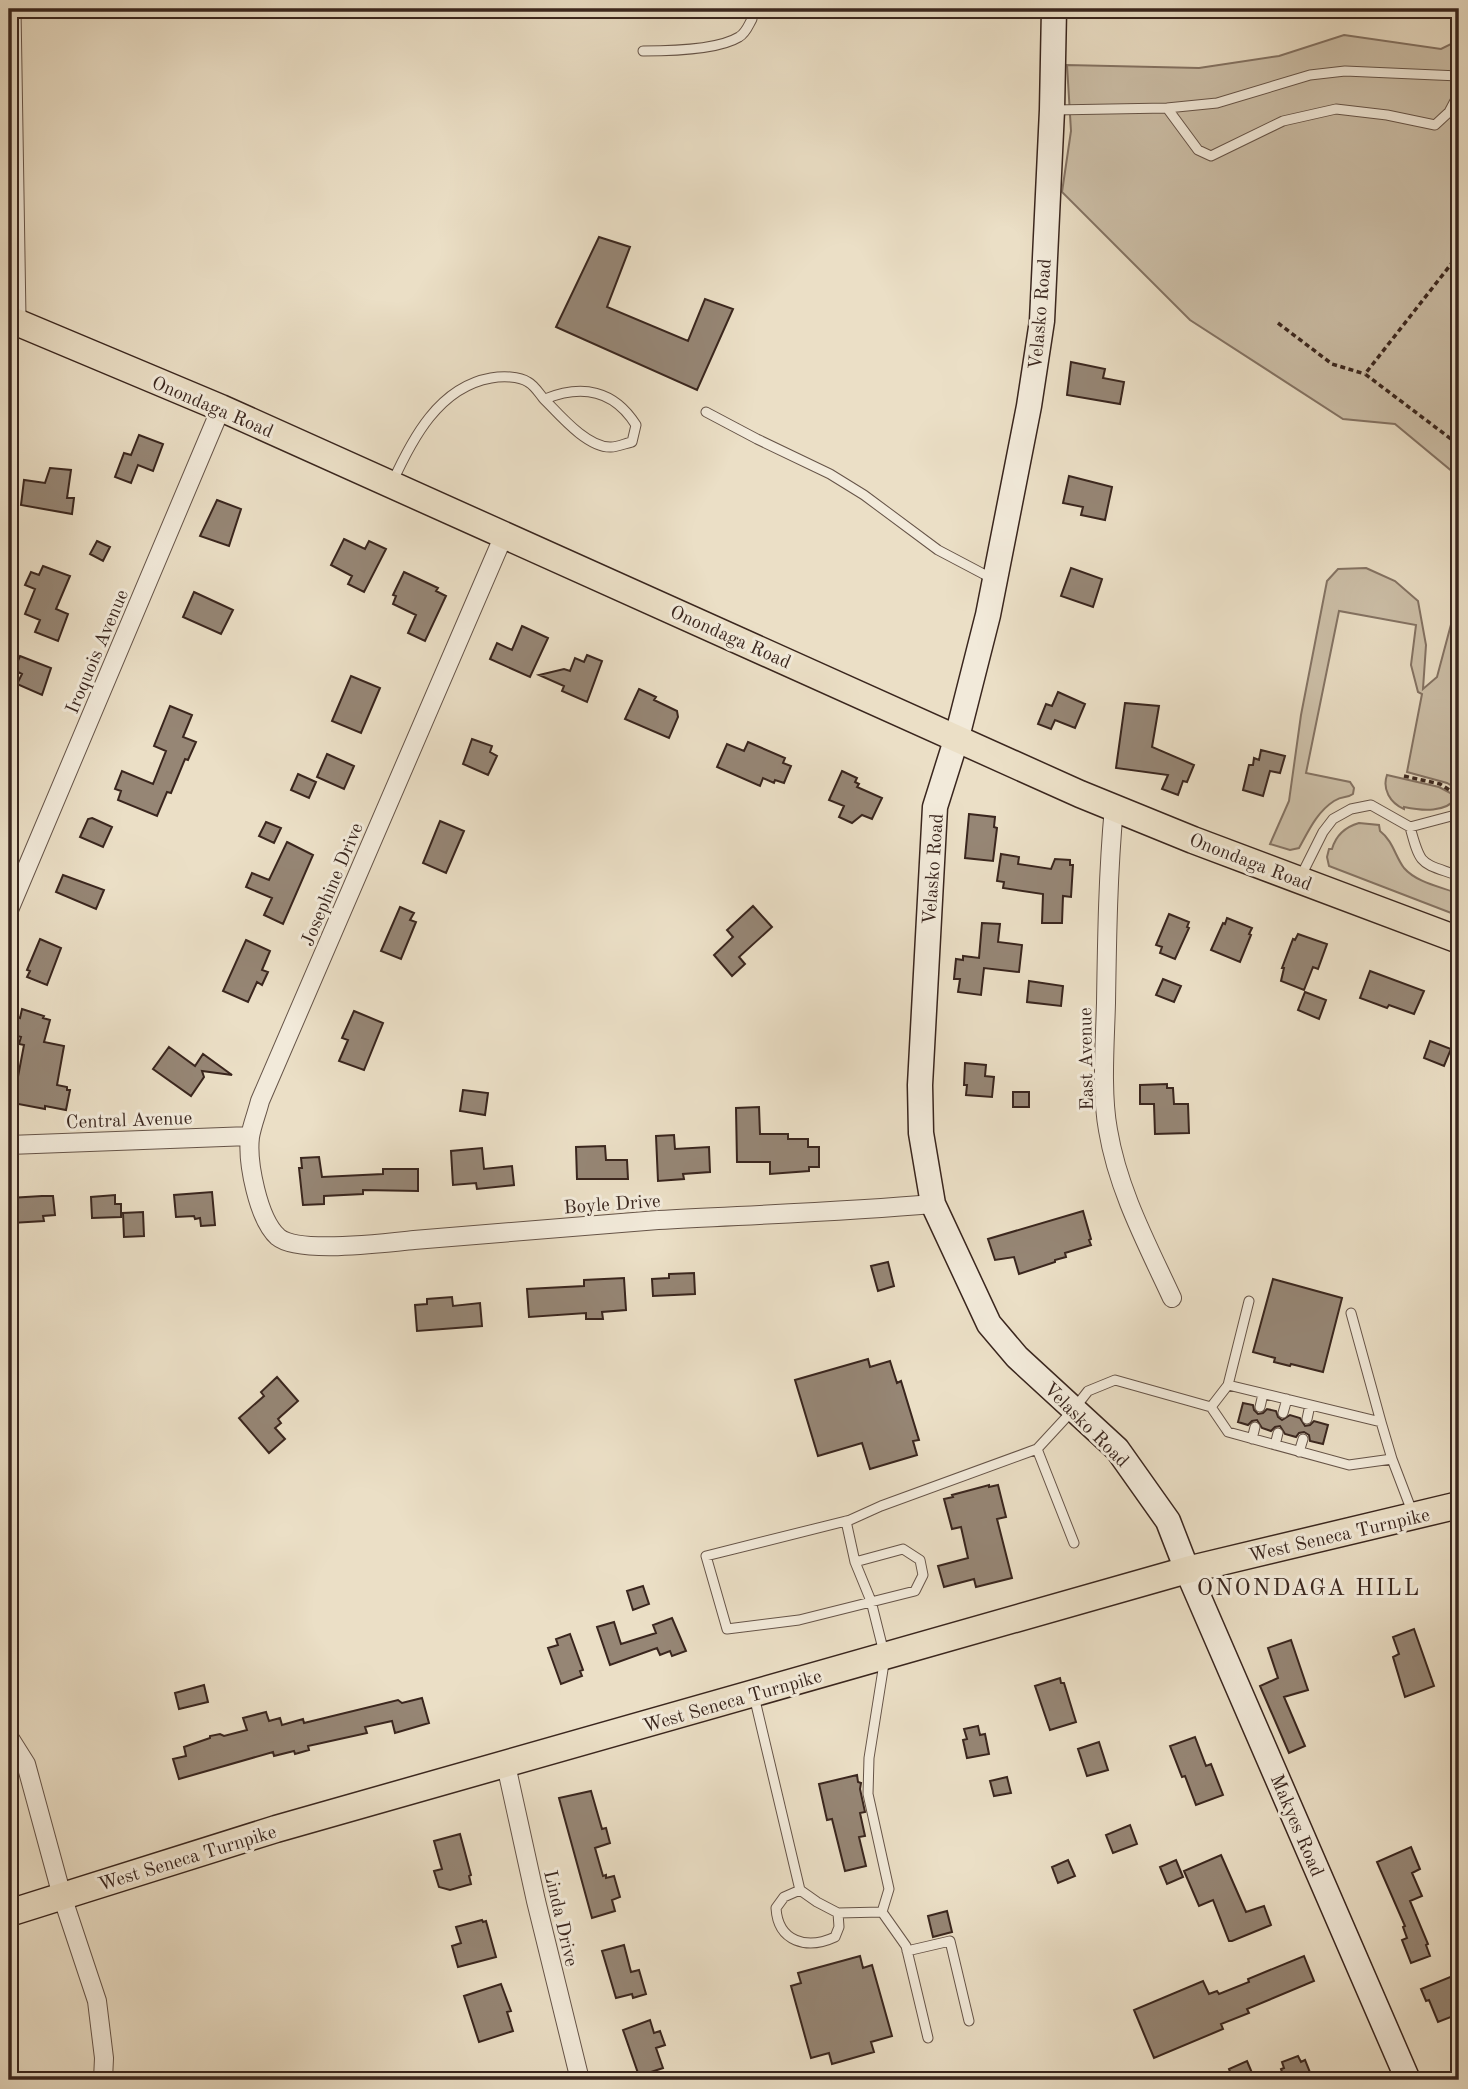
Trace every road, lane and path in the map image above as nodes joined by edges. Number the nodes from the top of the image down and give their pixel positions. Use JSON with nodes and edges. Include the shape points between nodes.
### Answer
{"nodes":[{"id":1,"x":16,"y":9,"type":"edge"},
{"id":2,"x":749,"y":9,"type":"edge"},
{"id":3,"x":1054,"y":9,"type":"edge"},
{"id":4,"x":643,"y":51,"type":"dead end"},
{"id":5,"x":1459,"y":76,"type":"edge"},
{"id":6,"x":1459,"y":93,"type":"edge"},
{"id":7,"x":1167,"y":107,"type":"junction"},
{"id":8,"x":1052,"y":110,"type":"junction"},
{"id":9,"x":1452,"y":143,"type":"dead end"},
{"id":10,"x":1459,"y":148,"type":"edge"},
{"id":11,"x":1459,"y":254,"type":"edge"},
{"id":12,"x":15,"y":321,"type":"edge"},
{"id":13,"x":1278,"y":323,"type":"dead end"},
{"id":14,"x":1365,"y":374,"type":"junction"},
{"id":15,"x":545,"y":399,"type":"junction"},
{"id":16,"x":221,"y":408,"type":"junction"},
{"id":17,"x":706,"y":412,"type":"dead end"},
{"id":18,"x":1459,"y":445,"type":"edge"},
{"id":19,"x":391,"y":484,"type":"junction"},
{"id":20,"x":504,"y":535,"type":"junction"},
{"id":21,"x":995,"y":580,"type":"junction"},
{"id":22,"x":957,"y":737,"type":"junction"},
{"id":23,"x":1404,"y":776,"type":"dead end"},
{"id":24,"x":1459,"y":796,"type":"edge"},
{"id":25,"x":1114,"y":807,"type":"junction"},
{"id":26,"x":1459,"y":814,"type":"edge"},
{"id":27,"x":1410,"y":827,"type":"junction"},
{"id":28,"x":1459,"y":876,"type":"edge"},
{"id":29,"x":1300,"y":880,"type":"junction"},
{"id":30,"x":9,"y":910,"type":"edge"},
{"id":31,"x":1459,"y":940,"type":"edge"},
{"id":32,"x":250,"y":1136,"type":"junction"},
{"id":33,"x":9,"y":1145,"type":"edge"},
{"id":34,"x":933,"y":1205,"type":"junction"},
{"id":35,"x":295,"y":1244,"type":"joint"},
{"id":36,"x":1172,"y":1298,"type":"dead end"},
{"id":37,"x":1249,"y":1300,"type":"dead end"},
{"id":38,"x":1351,"y":1313,"type":"dead end"},
{"id":39,"x":1228,"y":1385,"type":"junction"},
{"id":40,"x":1264,"y":1394,"type":"junction"},
{"id":41,"x":1287,"y":1399,"type":"junction"},
{"id":42,"x":1310,"y":1405,"type":"junction"},
{"id":43,"x":1211,"y":1407,"type":"junction"},
{"id":44,"x":1260,"y":1407,"type":"dead end"},
{"id":45,"x":1074,"y":1409,"type":"junction"},
{"id":46,"x":1283,"y":1413,"type":"dead end"},
{"id":47,"x":1307,"y":1419,"type":"dead end"},
{"id":48,"x":1381,"y":1422,"type":"junction"},
{"id":49,"x":1255,"y":1427,"type":"dead end"},
{"id":50,"x":1278,"y":1433,"type":"dead end"},
{"id":51,"x":1252,"y":1438,"type":"junction"},
{"id":52,"x":1303,"y":1439,"type":"dead end"},
{"id":53,"x":1275,"y":1445,"type":"junction"},
{"id":54,"x":1037,"y":1449,"type":"junction"},
{"id":55,"x":1299,"y":1452,"type":"junction"},
{"id":56,"x":1392,"y":1459,"type":"junction"},
{"id":57,"x":1459,"y":1505,"type":"edge"},
{"id":58,"x":1413,"y":1516,"type":"junction"},
{"id":59,"x":846,"y":1521,"type":"junction"},
{"id":60,"x":1074,"y":1543,"type":"dead end"},
{"id":61,"x":855,"y":1562,"type":"junction"},
{"id":62,"x":1187,"y":1570,"type":"junction"},
{"id":63,"x":871,"y":1601,"type":"junction"},
{"id":64,"x":885,"y":1657,"type":"junction"},
{"id":65,"x":754,"y":1694,"type":"junction"},
{"id":66,"x":9,"y":1737,"type":"edge"},
{"id":67,"x":506,"y":1765,"type":"junction"},
{"id":68,"x":800,"y":1890,"type":"junction"},
{"id":69,"x":62,"y":1896,"type":"junction"},
{"id":70,"x":882,"y":1912,"type":"junction"},
{"id":71,"x":9,"y":1913,"type":"edge"},
{"id":72,"x":838,"y":1913,"type":"junction"},
{"id":73,"x":907,"y":1951,"type":"junction"},
{"id":74,"x":969,"y":2021,"type":"dead end"},
{"id":75,"x":928,"y":2038,"type":"dead end"},
{"id":76,"x":103,"y":2080,"type":"edge"},
{"id":77,"x":580,"y":2080,"type":"edge"},
{"id":78,"x":1408,"y":2080,"type":"edge"}],
"edges":[{"from":1,"to":12,"type":"lane"},
{"from":2,"to":4,"type":"lane","via":[[752,19],[737,38],[677,51]]},
{"from":3,"to":8,"type":"street","name":"Velasko Road"},
{"from":5,"to":7,"type":"lane","via":[[1345,71],[1310,75],[1217,103]]},
{"from":6,"to":7,"type":"lane","via":[[1435,125],[1336,109],[1283,121],[1211,156],[1198,150]]},
{"from":7,"to":8,"type":"lane"},
{"from":8,"to":21,"type":"street","name":"Velasko Road","via":[[1042,321]]},
{"from":9,"to":10,"type":"path"},
{"from":11,"to":14,"type":"path"},
{"from":12,"to":16,"type":"main road","name":"Onondaga Road"},
{"from":13,"to":14,"type":"path","via":[[1332,363]]},
{"from":14,"to":18,"type":"path"},
{"from":15,"to":15,"type":"lane","via":[[583,437],[609,448],[632,442],[636,425],[625,408],[606,395],[582,392]]},
{"from":15,"to":19,"type":"lane","via":[[528,381],[501,376],[474,381],[424,422]]},
{"from":16,"to":19,"type":"main road","name":"Onondaga Road"},
{"from":16,"to":30,"type":"street","name":"Iroquois Avenue"},
{"from":17,"to":21,"type":"lane","via":[[830,474],[938,550]]},
{"from":19,"to":20,"type":"main road","name":"Onondaga Road"},
{"from":20,"to":22,"type":"main road","name":"Onondaga Road"},
{"from":20,"to":32,"type":"street","name":"Josephine Drive","via":[[260,1101]]},
{"from":21,"to":22,"type":"street","name":"Velasko Road"},
{"from":22,"to":25,"type":"main road","name":"Onondaga Road"},
{"from":22,"to":34,"type":"street","name":"Velasko Road","via":[[935,807],[924,1006],[921,1133]]},
{"from":23,"to":24,"type":"path","via":[[1440,784]]},
{"from":25,"to":29,"type":"main road","name":"Onondaga Road"},
{"from":25,"to":36,"type":"street","name":"East Avenue","via":[[1104,1060],[1107,1129],[1134,1216]]},
{"from":26,"to":27,"type":"lane"},
{"from":27,"to":28,"type":"lane","via":[[1423,862]]},
{"from":27,"to":29,"type":"lane","via":[[1371,805],[1351,809],[1323,832]]},
{"from":29,"to":31,"type":"main road","name":"Onondaga Road"},
{"from":32,"to":33,"type":"street","name":"Central Avenue"},
{"from":32,"to":35,"type":"street","name":"Josephine Drive","via":[[259,1204],[266,1222],[279,1237]]},
{"from":34,"to":35,"type":"street","name":"Boyle Drive","via":[[656,1220],[400,1242]]},
{"from":34,"to":45,"type":"street","name":"Velasko Road","via":[[989,1324],[1017,1357]]},
{"from":37,"to":39,"type":"lane"},
{"from":38,"to":48,"type":"lane"},
{"from":39,"to":40,"type":"lane"},
{"from":39,"to":43,"type":"lane"},
{"from":40,"to":41,"type":"lane"},
{"from":40,"to":44,"type":"lane"},
{"from":41,"to":42,"type":"lane"},
{"from":41,"to":46,"type":"lane"},
{"from":42,"to":47,"type":"lane"},
{"from":42,"to":48,"type":"lane"},
{"from":43,"to":45,"type":"lane","via":[[1115,1381],[1088,1391]]},
{"from":43,"to":51,"type":"lane","via":[[1228,1432]]},
{"from":45,"to":54,"type":"lane"},
{"from":45,"to":62,"type":"street","name":"Velasko Road","via":[[1117,1449],[1168,1521]]},
{"from":48,"to":56,"type":"lane"},
{"from":49,"to":51,"type":"lane"},
{"from":50,"to":53,"type":"lane"},
{"from":51,"to":53,"type":"lane"},
{"from":52,"to":55,"type":"lane"},
{"from":53,"to":55,"type":"lane"},
{"from":54,"to":59,"type":"lane"},
{"from":54,"to":60,"type":"lane"},
{"from":55,"to":56,"type":"lane","via":[[1349,1465]]},
{"from":56,"to":58,"type":"lane"},
{"from":57,"to":58,"type":"main road","name":"West Seneca Turnpike"},
{"from":58,"to":62,"type":"main road","name":"West Seneca Turnpike"},
{"from":59,"to":61,"type":"lane"},
{"from":59,"to":63,"type":"lane","via":[[706,1556],[727,1629],[799,1620]]},
{"from":61,"to":63,"type":"lane"},
{"from":61,"to":63,"type":"lane","via":[[903,1549],[920,1560],[923,1575],[915,1591]]},
{"from":62,"to":64,"type":"main road","name":"West Seneca Turnpike"},
{"from":62,"to":78,"type":"street","name":"Makyes Road"},
{"from":63,"to":64,"type":"lane"},
{"from":64,"to":65,"type":"main road","name":"West Seneca Turnpike"},
{"from":64,"to":70,"type":"lane","via":[[868,1794],[888,1889]]},
{"from":65,"to":67,"type":"main road","name":"West Seneca Turnpike"},
{"from":65,"to":68,"type":"lane"},
{"from":66,"to":69,"type":"street","via":[[26,1764]]},
{"from":67,"to":69,"type":"main road","name":"West Seneca Turnpike","via":[[276,1829]]},
{"from":67,"to":77,"type":"street","name":"Linda Drive"},
{"from":68,"to":72,"type":"lane"},
{"from":68,"to":72,"type":"lane","via":[[784,1897],[776,1908],[776,1921],[786,1934],[801,1943],[821,1944],[835,1937]]},
{"from":69,"to":71,"type":"main road","name":"West Seneca Turnpike"},
{"from":69,"to":76,"type":"street","via":[[97,2001]]},
{"from":70,"to":72,"type":"lane"},
{"from":70,"to":73,"type":"lane"},
{"from":73,"to":74,"type":"lane","via":[[950,1941]]},
{"from":73,"to":75,"type":"lane"}]}
